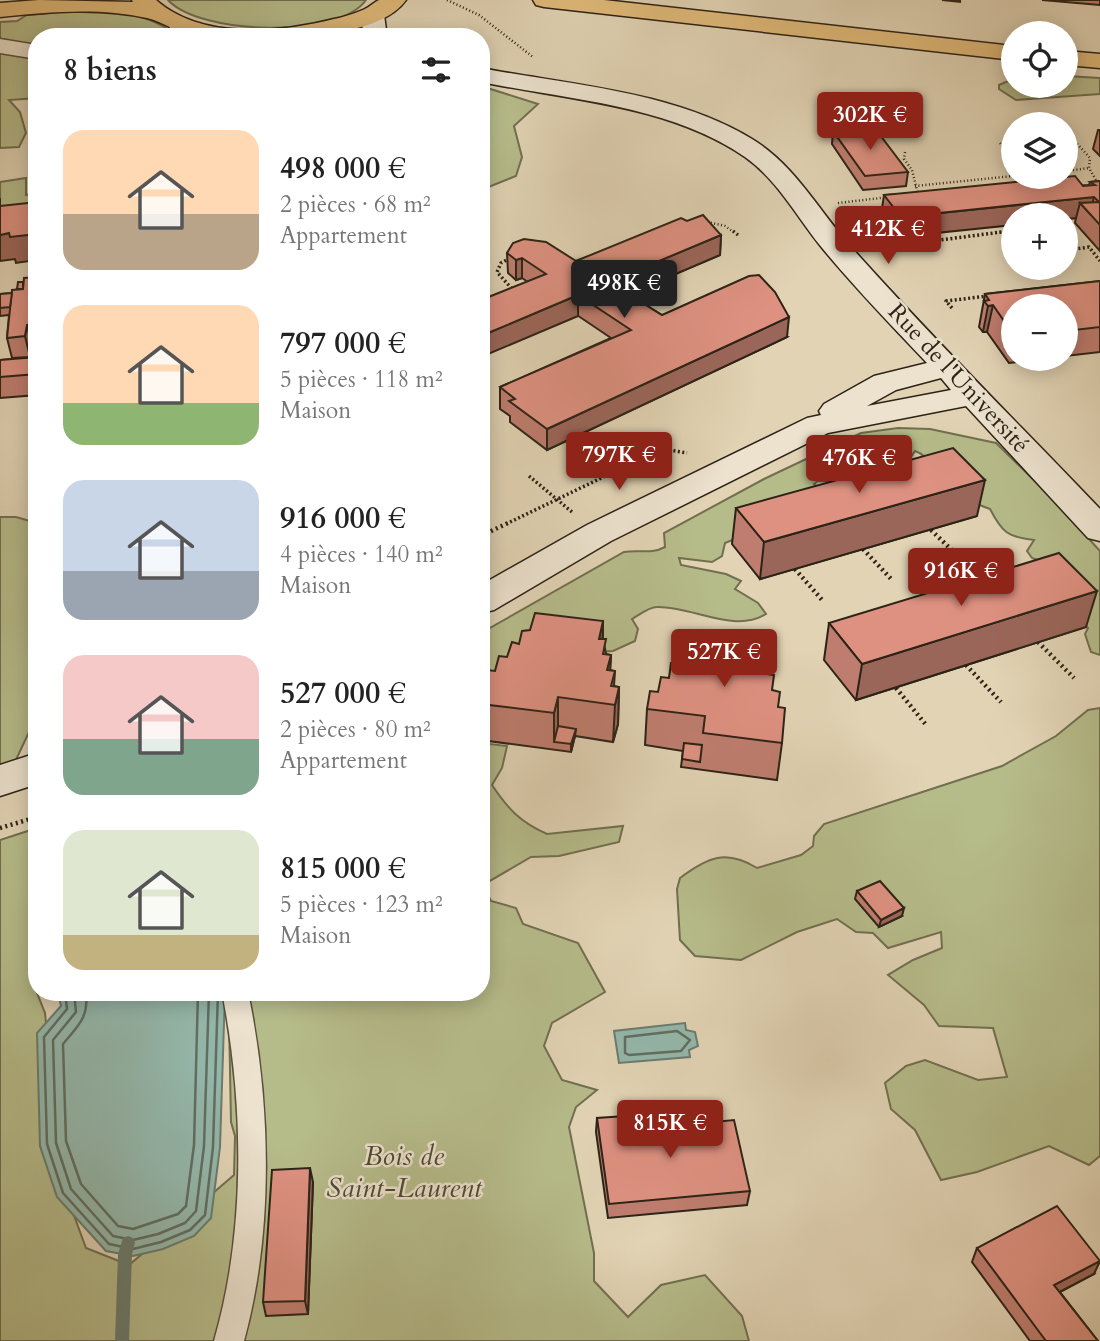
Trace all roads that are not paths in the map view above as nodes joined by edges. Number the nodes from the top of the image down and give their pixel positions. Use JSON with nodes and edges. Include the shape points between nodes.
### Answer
{"nodes":[{"id":1,"x":544,"y":0,"type":"edge"},
{"id":2,"x":676,"y":0,"type":"edge"},
{"id":3,"x":398,"y":1,"type":"edge"},
{"id":4,"x":148,"y":6,"type":"edge"},
{"id":5,"x":0,"y":10,"type":"edge"},
{"id":6,"x":374,"y":26,"type":"edge"},
{"id":7,"x":174,"y":28,"type":"edge"},
{"id":8,"x":342,"y":28,"type":"edge"},
{"id":9,"x":1001,"y":33,"type":"edge"},
{"id":10,"x":1078,"y":40,"type":"edge"},
{"id":11,"x":1100,"y":42,"type":"edge"},
{"id":12,"x":0,"y":46,"type":"edge"},
{"id":13,"x":28,"y":51,"type":"edge"},
{"id":14,"x":1001,"y":52,"type":"edge"},
{"id":15,"x":1078,"y":59,"type":"edge"},
{"id":16,"x":1100,"y":61,"type":"edge"},
{"id":17,"x":490,"y":77,"type":"edge"},
{"id":18,"x":950,"y":367,"type":"junction"},
{"id":19,"x":975,"y":395,"type":"junction"},
{"id":20,"x":818,"y":425,"type":"junction"},
{"id":21,"x":1100,"y":530,"type":"edge"},
{"id":22,"x":560,"y":556,"type":"junction"},
{"id":23,"x":490,"y":583,"type":"edge"},
{"id":24,"x":490,"y":596,"type":"edge"},
{"id":25,"x":28,"y":771,"type":"edge"},
{"id":26,"x":0,"y":781,"type":"edge"},
{"id":27,"x":28,"y":797,"type":"edge"},
{"id":28,"x":0,"y":806,"type":"edge"},
{"id":29,"x":236,"y":1001,"type":"edge"},
{"id":30,"x":229,"y":1341,"type":"edge"}],
"edges":[{"from":1,"to":14,"type":"main road"},
{"from":2,"to":9,"type":"main road"},
{"from":3,"to":6,"type":"main road"},
{"from":4,"to":5,"type":"main road","via":[[82,3]]},
{"from":4,"to":7,"type":"main road"},
{"from":6,"to":8,"type":"main road"},
{"from":10,"to":11,"type":"main road"},
{"from":12,"to":13,"type":"street"},
{"from":15,"to":16,"type":"main road"},
{"from":17,"to":18,"type":"street","name":"Rue de l'Université","via":[[544,88],[681,133],[793,194],[841,253]]},
{"from":18,"to":19,"type":"street","name":"Rue de l'Université"},
{"from":18,"to":20,"type":"street","via":[[884,383]]},
{"from":19,"to":20,"type":"street"},
{"from":19,"to":21,"type":"street","name":"Rue de l'Université"},
{"from":20,"to":22,"type":"street"},
{"from":22,"to":23,"type":"street"},
{"from":22,"to":24,"type":"street"},
{"from":25,"to":26,"type":"street"},
{"from":27,"to":28,"type":"street"},
{"from":29,"to":30,"type":"lane","via":[[253,1145],[241,1293]]}]}
